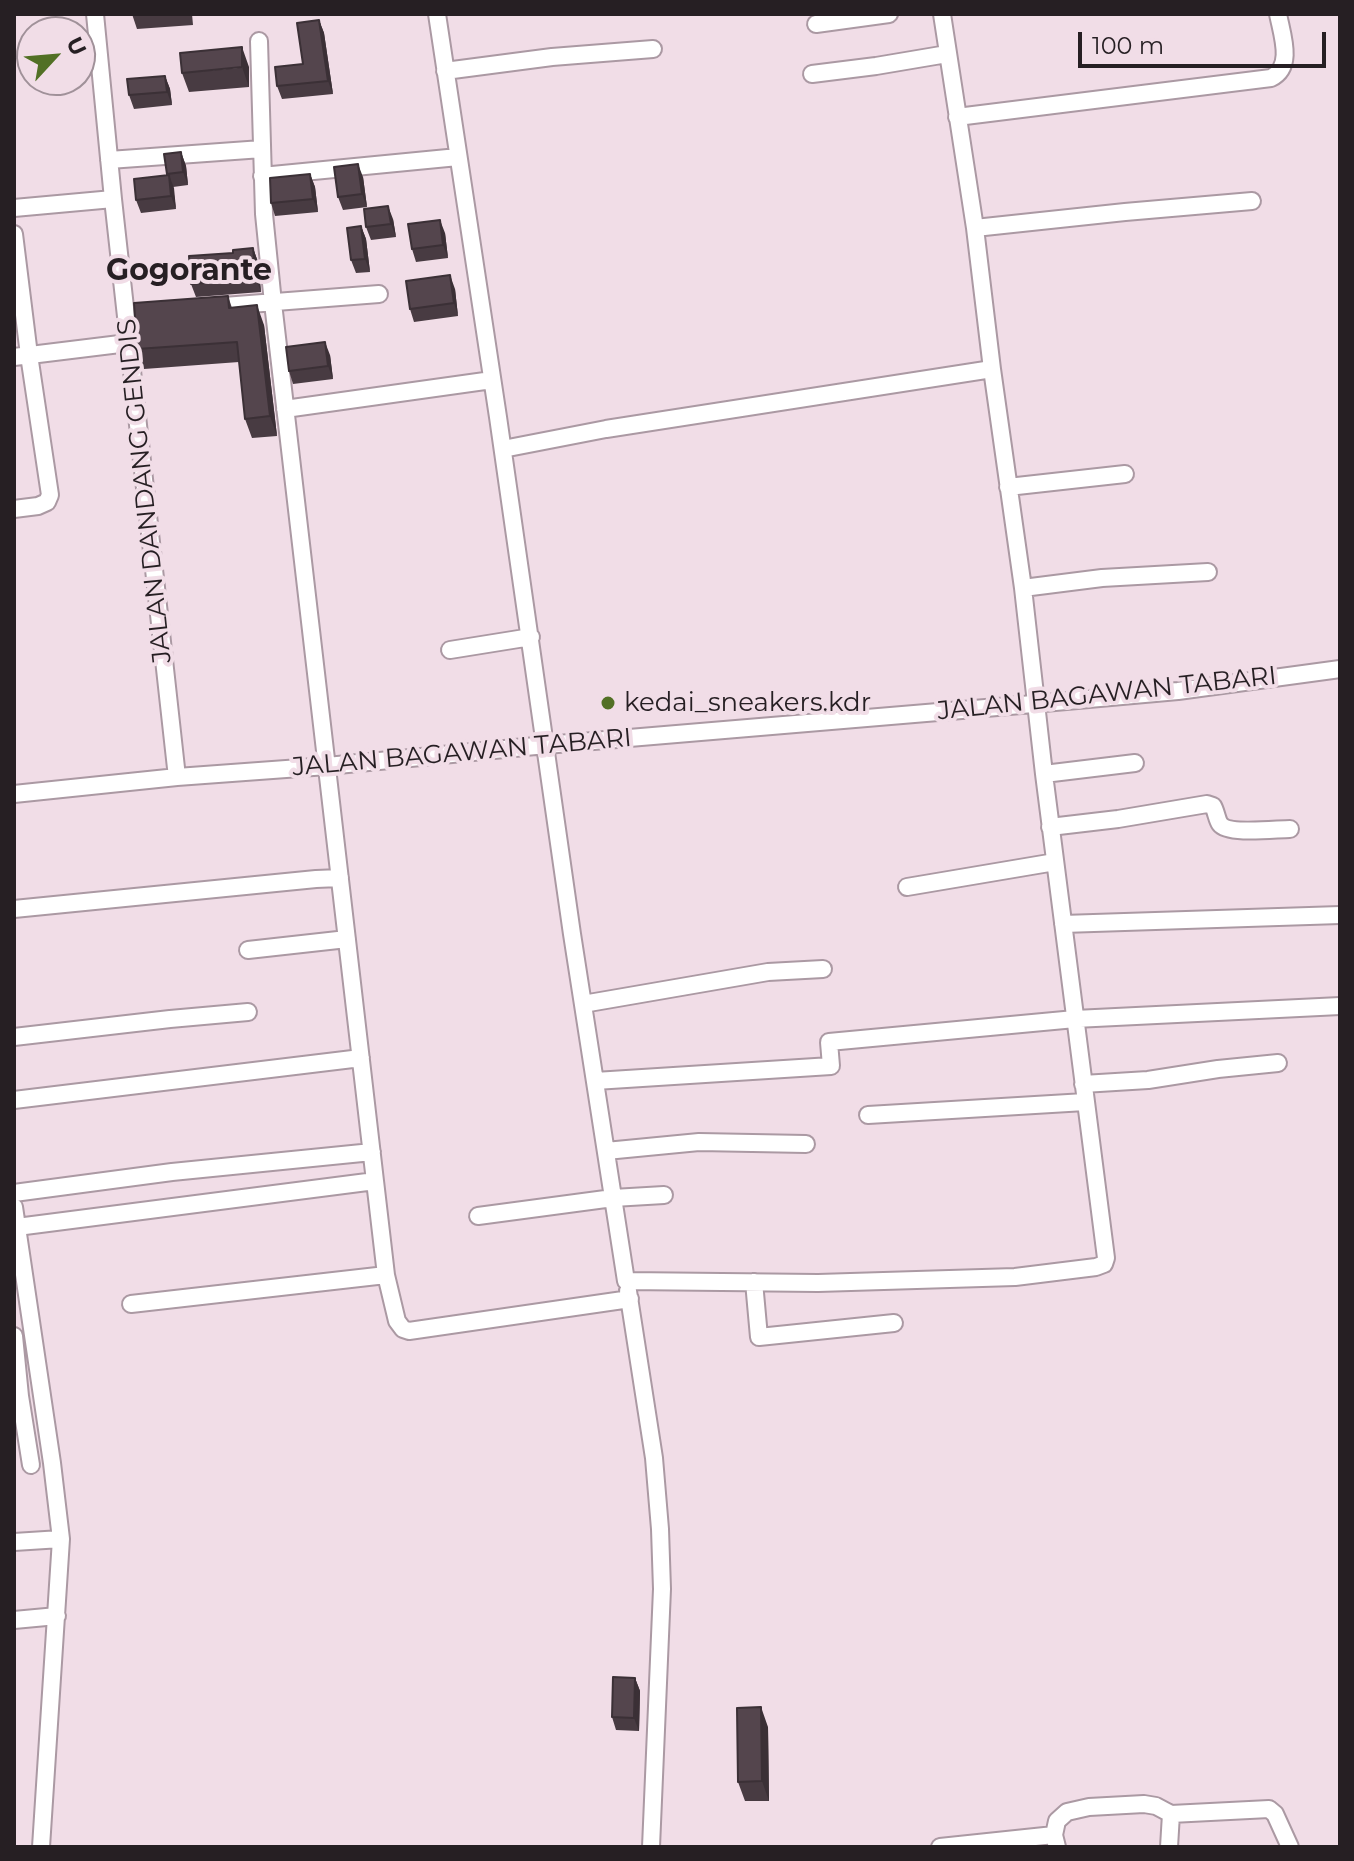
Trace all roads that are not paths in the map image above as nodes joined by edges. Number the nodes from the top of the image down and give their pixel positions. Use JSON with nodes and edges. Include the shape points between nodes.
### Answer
{"nodes":[{"id":1,"x":95,"y":14,"type":"edge"},
{"id":2,"x":437,"y":14,"type":"edge"},
{"id":3,"x":889,"y":14,"type":"edge"},
{"id":4,"x":942,"y":14,"type":"edge"},
{"id":5,"x":1278,"y":14,"type":"edge"},
{"id":6,"x":816,"y":24,"type":"dead end"},
{"id":7,"x":259,"y":41,"type":"dead end"},
{"id":8,"x":653,"y":49,"type":"dead end"},
{"id":9,"x":947,"y":54,"type":"junction"},
{"id":10,"x":445,"y":71,"type":"junction"},
{"id":11,"x":812,"y":74,"type":"dead end"},
{"id":12,"x":957,"y":117,"type":"junction"},
{"id":13,"x":262,"y":149,"type":"junction"},
{"id":14,"x":458,"y":157,"type":"junction"},
{"id":15,"x":109,"y":160,"type":"junction"},
{"id":16,"x":262,"y":176,"type":"junction"},
{"id":17,"x":113,"y":199,"type":"junction"},
{"id":18,"x":1252,"y":201,"type":"dead end"},
{"id":19,"x":14,"y":208,"type":"edge"},
{"id":20,"x":975,"y":228,"type":"junction"},
{"id":21,"x":14,"y":234,"type":"edge"},
{"id":22,"x":379,"y":294,"type":"dead end"},
{"id":23,"x":273,"y":303,"type":"junction"},
{"id":24,"x":194,"y":309,"type":"edge"},
{"id":25,"x":128,"y":343,"type":"junction"},
{"id":26,"x":22,"y":356,"type":"edge"},
{"id":27,"x":992,"y":369,"type":"junction"},
{"id":28,"x":492,"y":380,"type":"junction"},
{"id":29,"x":285,"y":409,"type":"junction"},
{"id":30,"x":503,"y":449,"type":"junction"},
{"id":31,"x":1125,"y":474,"type":"dead end"},
{"id":32,"x":1008,"y":487,"type":"junction"},
{"id":33,"x":14,"y":509,"type":"edge"},
{"id":34,"x":1208,"y":572,"type":"dead end"},
{"id":35,"x":1023,"y":588,"type":"junction"},
{"id":36,"x":531,"y":637,"type":"junction"},
{"id":37,"x":450,"y":650,"type":"dead end"},
{"id":38,"x":1340,"y":669,"type":"edge"},
{"id":39,"x":1036,"y":704,"type":"junction"},
{"id":40,"x":546,"y":745,"type":"junction"},
{"id":41,"x":1135,"y":763,"type":"dead end"},
{"id":42,"x":327,"y":766,"type":"junction"},
{"id":43,"x":1044,"y":774,"type":"junction"},
{"id":44,"x":177,"y":777,"type":"junction"},
{"id":45,"x":14,"y":794,"type":"edge"},
{"id":46,"x":1050,"y":827,"type":"junction"},
{"id":47,"x":1290,"y":829,"type":"dead end"},
{"id":48,"x":1055,"y":862,"type":"junction"},
{"id":49,"x":340,"y":878,"type":"junction"},
{"id":50,"x":907,"y":887,"type":"dead end"},
{"id":51,"x":14,"y":909,"type":"edge"},
{"id":52,"x":1340,"y":915,"type":"edge"},
{"id":53,"x":1063,"y":924,"type":"junction"},
{"id":54,"x":347,"y":939,"type":"junction"},
{"id":55,"x":248,"y":950,"type":"dead end"},
{"id":56,"x":823,"y":969,"type":"dead end"},
{"id":57,"x":583,"y":1004,"type":"junction"},
{"id":58,"x":1340,"y":1006,"type":"edge"},
{"id":59,"x":248,"y":1012,"type":"dead end"},
{"id":60,"x":1075,"y":1019,"type":"junction"},
{"id":61,"x":14,"y":1037,"type":"edge"},
{"id":62,"x":361,"y":1058,"type":"junction"},
{"id":63,"x":1278,"y":1063,"type":"dead end"},
{"id":64,"x":595,"y":1081,"type":"junction"},
{"id":65,"x":1083,"y":1084,"type":"junction"},
{"id":66,"x":14,"y":1100,"type":"edge"},
{"id":67,"x":1085,"y":1102,"type":"junction"},
{"id":68,"x":868,"y":1115,"type":"dead end"},
{"id":69,"x":806,"y":1144,"type":"dead end"},
{"id":70,"x":606,"y":1151,"type":"junction"},
{"id":71,"x":372,"y":1152,"type":"junction"},
{"id":72,"x":375,"y":1181,"type":"junction"},
{"id":73,"x":14,"y":1193,"type":"edge"},
{"id":74,"x":664,"y":1195,"type":"dead end"},
{"id":75,"x":613,"y":1198,"type":"junction"},
{"id":76,"x":14,"y":1207,"type":"edge"},
{"id":77,"x":478,"y":1216,"type":"dead end"},
{"id":78,"x":17,"y":1227,"type":"junction"},
{"id":79,"x":386,"y":1275,"type":"junction"},
{"id":80,"x":626,"y":1281,"type":"junction"},
{"id":81,"x":754,"y":1282,"type":"junction"},
{"id":82,"x":630,"y":1299,"type":"junction"},
{"id":83,"x":131,"y":1304,"type":"dead end"},
{"id":84,"x":894,"y":1323,"type":"dead end"},
{"id":85,"x":14,"y":1336,"type":"edge"},
{"id":86,"x":17,"y":1397,"type":"edge"},
{"id":87,"x":52,"y":1463,"type":"junction"},
{"id":88,"x":22,"y":1467,"type":"edge"},
{"id":89,"x":61,"y":1539,"type":"junction"},
{"id":90,"x":14,"y":1542,"type":"edge"},
{"id":91,"x":57,"y":1616,"type":"junction"},
{"id":92,"x":14,"y":1620,"type":"edge"},
{"id":93,"x":1171,"y":1814,"type":"junction"},
{"id":94,"x":1055,"y":1841,"type":"edge"},
{"id":95,"x":1017,"y":1843,"type":"edge"},
{"id":96,"x":1286,"y":1846,"type":"edge"},
{"id":97,"x":41,"y":1847,"type":"edge"},
{"id":98,"x":651,"y":1847,"type":"edge"},
{"id":99,"x":940,"y":1847,"type":"edge"},
{"id":100,"x":1169,"y":1847,"type":"edge"}],
"edges":[{"from":1,"to":15,"type":"street","name":"JALAN DANDANG GENDIS"},
{"from":2,"to":10,"type":"street"},
{"from":3,"to":6,"type":"street"},
{"from":4,"to":9,"type":"street"},
{"from":5,"to":12,"type":"street","via":[[1284,67],[1271,78]]},
{"from":7,"to":13,"type":"street"},
{"from":8,"to":10,"type":"street"},
{"from":9,"to":11,"type":"street"},
{"from":9,"to":12,"type":"street"},
{"from":10,"to":14,"type":"street"},
{"from":12,"to":20,"type":"street"},
{"from":13,"to":15,"type":"street"},
{"from":13,"to":16,"type":"street"},
{"from":14,"to":16,"type":"street"},
{"from":14,"to":28,"type":"street"},
{"from":15,"to":17,"type":"street","name":"JALAN DANDANG GENDIS"},
{"from":16,"to":23,"type":"street"},
{"from":17,"to":19,"type":"street"},
{"from":17,"to":25,"type":"street","name":"JALAN DANDANG GENDIS","via":[[132,312]]},
{"from":18,"to":20,"type":"street"},
{"from":20,"to":27,"type":"street"},
{"from":21,"to":26,"type":"street"},
{"from":22,"to":23,"type":"street"},
{"from":23,"to":24,"type":"street"},
{"from":23,"to":29,"type":"street"},
{"from":25,"to":26,"type":"street"},
{"from":25,"to":44,"type":"street","name":"JALAN DANDANG GENDIS"},
{"from":26,"to":33,"type":"street","via":[[50,495],[38,506]]},
{"from":27,"to":30,"type":"street"},
{"from":27,"to":32,"type":"street"},
{"from":28,"to":29,"type":"street"},
{"from":28,"to":30,"type":"street"},
{"from":29,"to":42,"type":"street"},
{"from":30,"to":36,"type":"street"},
{"from":31,"to":32,"type":"street"},
{"from":32,"to":35,"type":"street"},
{"from":34,"to":35,"type":"street"},
{"from":35,"to":39,"type":"street"},
{"from":36,"to":37,"type":"street"},
{"from":36,"to":40,"type":"street"},
{"from":38,"to":39,"type":"street","name":"JALAN BAGAWAN TABARI"},
{"from":39,"to":40,"type":"street","name":"JALAN BAGAWAN TABARI"},
{"from":39,"to":43,"type":"street"},
{"from":40,"to":42,"type":"street","name":"JALAN BAGAWAN TABARI"},
{"from":40,"to":57,"type":"street"},
{"from":41,"to":43,"type":"street"},
{"from":42,"to":44,"type":"street","name":"JALAN BAGAWAN TABARI"},
{"from":42,"to":49,"type":"street"},
{"from":43,"to":46,"type":"street"},
{"from":44,"to":45,"type":"street","name":"JALAN BAGAWAN TABARI"},
{"from":46,"to":47,"type":"street","via":[[1207,804],[1220,824],[1236,831]]},
{"from":46,"to":48,"type":"street"},
{"from":48,"to":50,"type":"street"},
{"from":48,"to":53,"type":"street"},
{"from":49,"to":51,"type":"street"},
{"from":49,"to":54,"type":"street"},
{"from":52,"to":53,"type":"street"},
{"from":53,"to":60,"type":"street"},
{"from":54,"to":55,"type":"street"},
{"from":54,"to":62,"type":"street"},
{"from":56,"to":57,"type":"street","via":[[768,972]]},
{"from":57,"to":64,"type":"street"},
{"from":58,"to":60,"type":"street"},
{"from":59,"to":61,"type":"street"},
{"from":60,"to":64,"type":"street","via":[[829,1042],[831,1066]]},
{"from":60,"to":65,"type":"street"},
{"from":62,"to":66,"type":"street"},
{"from":62,"to":71,"type":"street"},
{"from":63,"to":65,"type":"street"},
{"from":64,"to":70,"type":"street"},
{"from":65,"to":67,"type":"street"},
{"from":67,"to":68,"type":"street"},
{"from":67,"to":81,"type":"street","via":[[1104,1264],[1015,1277]]},
{"from":69,"to":70,"type":"street","via":[[699,1142]]},
{"from":70,"to":75,"type":"street"},
{"from":71,"to":72,"type":"street"},
{"from":71,"to":73,"type":"street"},
{"from":72,"to":78,"type":"street"},
{"from":72,"to":79,"type":"street"},
{"from":74,"to":75,"type":"street"},
{"from":75,"to":77,"type":"street"},
{"from":75,"to":80,"type":"street"},
{"from":76,"to":78,"type":"street"},
{"from":78,"to":87,"type":"street"},
{"from":79,"to":82,"type":"street","via":[[397,1321],[409,1331]]},
{"from":79,"to":83,"type":"street"},
{"from":80,"to":81,"type":"street"},
{"from":80,"to":82,"type":"street"},
{"from":81,"to":84,"type":"street","via":[[759,1337]]},
{"from":82,"to":98,"type":"street","via":[[660,1529]]},
{"from":85,"to":86,"type":"street"},
{"from":86,"to":88,"type":"street"},
{"from":87,"to":88,"type":"street"},
{"from":87,"to":89,"type":"street"},
{"from":89,"to":90,"type":"street"},
{"from":89,"to":91,"type":"street"},
{"from":91,"to":92,"type":"street"},
{"from":91,"to":97,"type":"street"},
{"from":93,"to":94,"type":"street","via":[[1144,1804],[1067,1812],[1057,1821]]},
{"from":93,"to":96,"type":"street","via":[[1269,1809]]},
{"from":93,"to":100,"type":"street"},
{"from":94,"to":95,"type":"street"},
{"from":95,"to":99,"type":"street"}]}
